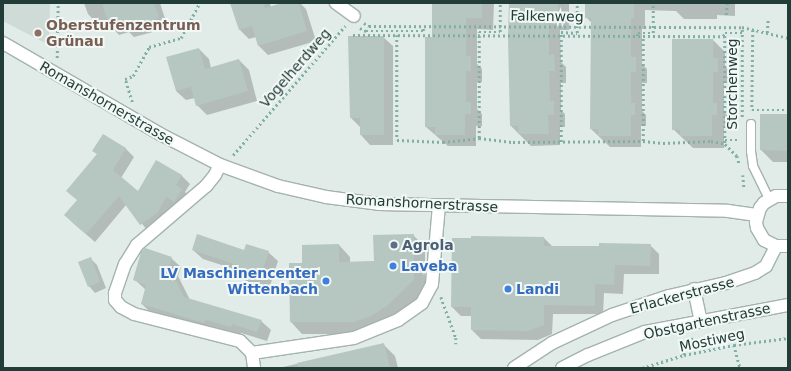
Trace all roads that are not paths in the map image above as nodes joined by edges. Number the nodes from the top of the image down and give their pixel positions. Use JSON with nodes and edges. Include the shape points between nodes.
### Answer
{"nodes":[{"id":1,"x":336,"y":3,"type":"edge"},
{"id":2,"x":351,"y":19,"type":"road end"},
{"id":3,"x":3,"y":43,"type":"edge"},
{"id":4,"x":751,"y":124,"type":"dead end"},
{"id":5,"x":220,"y":164,"type":"junction"},
{"id":6,"x":788,"y":196,"type":"edge"},
{"id":7,"x":769,"y":199,"type":"junction"},
{"id":8,"x":439,"y":206,"type":"junction"},
{"id":9,"x":757,"y":215,"type":"junction"},
{"id":10,"x":782,"y":246,"type":"edge"},
{"id":11,"x":694,"y":289,"type":"junction"},
{"id":12,"x":788,"y":305,"type":"edge"},
{"id":13,"x":701,"y":321,"type":"junction"},
{"id":14,"x":252,"y":353,"type":"junction"},
{"id":15,"x":254,"y":368,"type":"edge"},
{"id":16,"x":514,"y":368,"type":"edge"},
{"id":17,"x":562,"y":368,"type":"edge"}],
"edges":[{"from":1,"to":2,"type":"street"},
{"from":3,"to":5,"type":"street","name":"Romanshornerstrasse","via":[[160,134]]},
{"from":4,"to":7,"type":"lane","via":[[753,166]]},
{"from":5,"to":8,"type":"street","name":"Romanshornerstrasse","via":[[278,186],[326,197],[379,204]]},
{"from":5,"to":14,"type":"street","via":[[206,186],[137,245],[125,264],[115,300],[134,314],[240,341]]},
{"from":6,"to":7,"type":"street"},
{"from":7,"to":9,"type":"street"},
{"from":8,"to":9,"type":"street","name":"Romanshornerstrasse","via":[[728,211]]},
{"from":8,"to":14,"type":"street","via":[[432,284],[422,303],[398,320],[354,338]]},
{"from":9,"to":10,"type":"street","via":[[757,228],[764,240]]},
{"from":10,"to":11,"type":"street","name":"Erlackerstrasse","via":[[766,266],[755,273],[726,284]]},
{"from":11,"to":13,"type":"street"},
{"from":11,"to":16,"type":"street","name":"Erlackerstrasse","via":[[612,315],[552,344]]},
{"from":12,"to":13,"type":"street","name":"Obstgartenstrasse"},
{"from":13,"to":17,"type":"street","name":"Obstgartenstrasse","via":[[645,332]]},
{"from":14,"to":15,"type":"street"}]}
